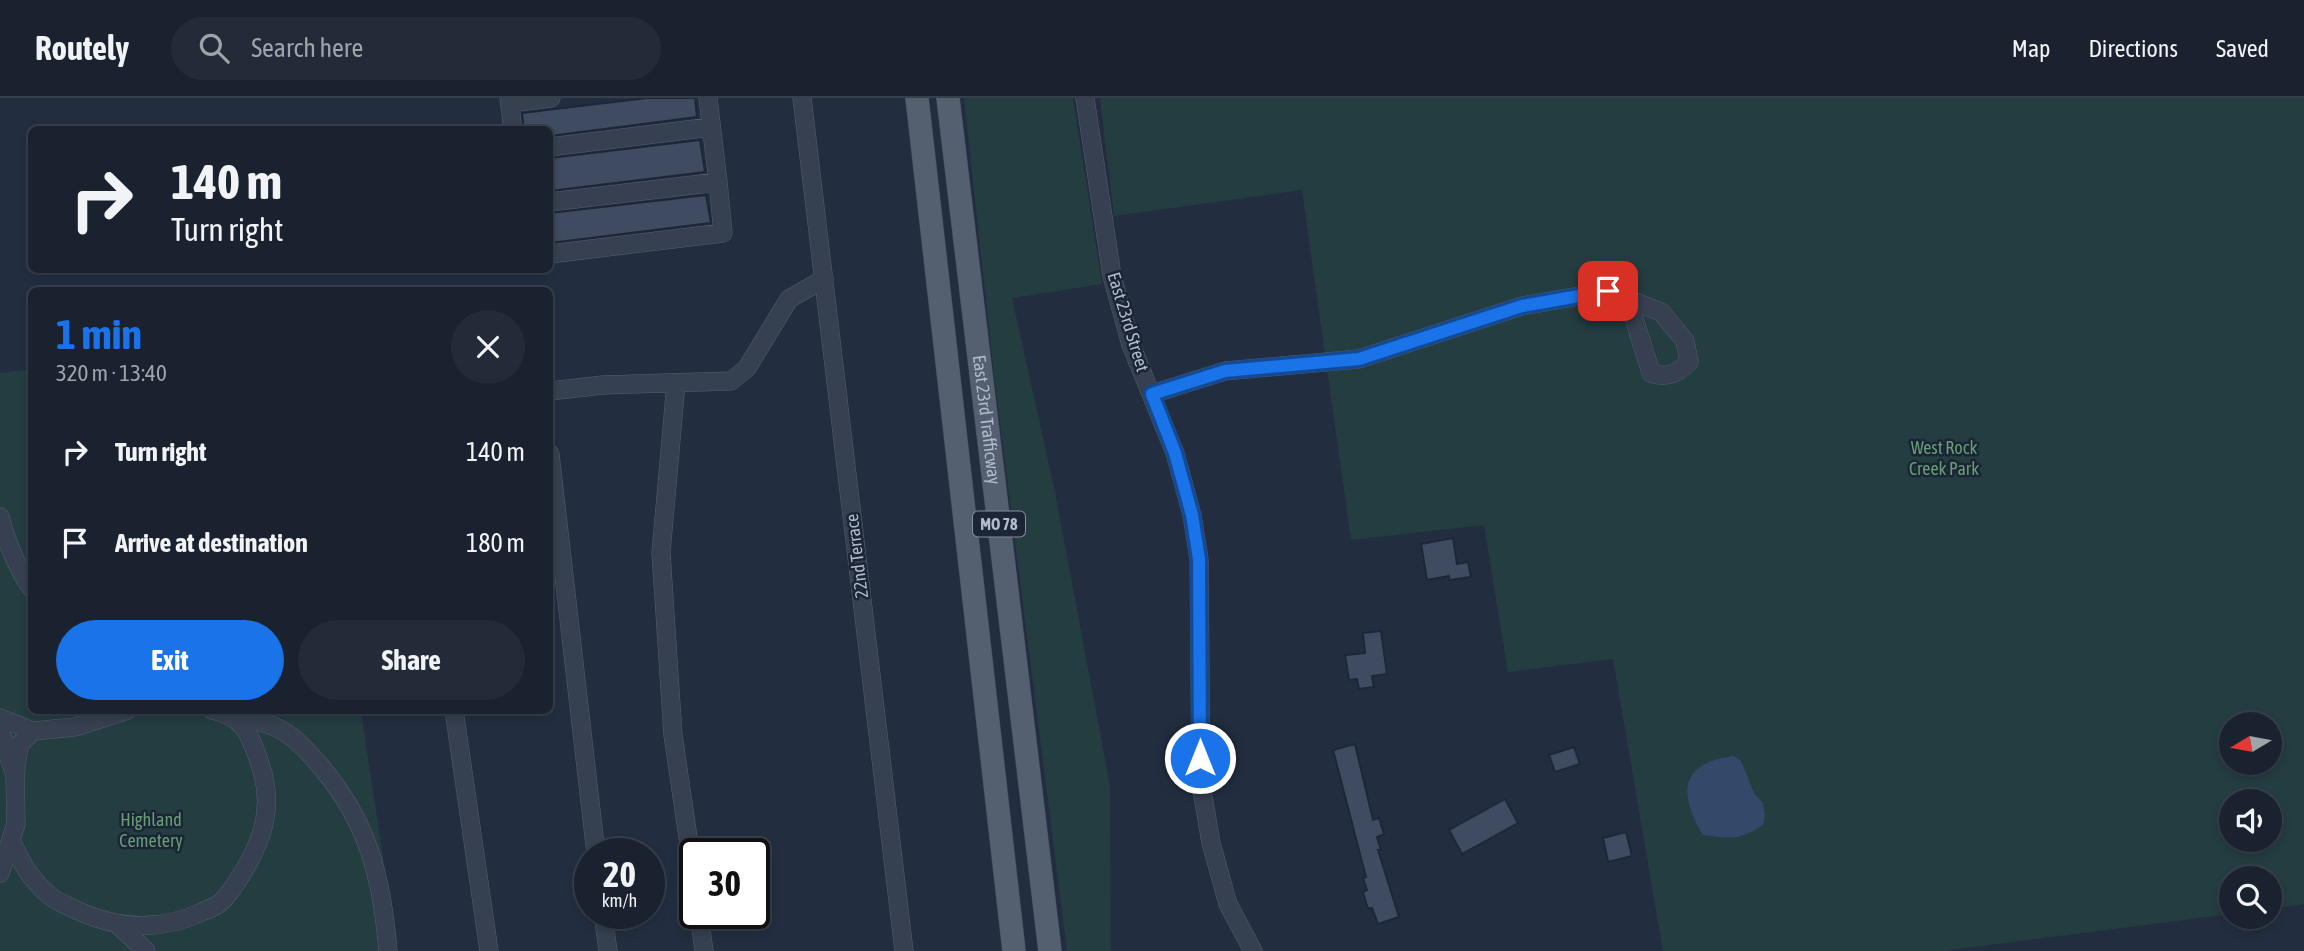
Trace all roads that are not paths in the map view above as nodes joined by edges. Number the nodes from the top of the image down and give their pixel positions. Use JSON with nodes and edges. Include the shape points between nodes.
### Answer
{"nodes":[{"id":1,"x":551,"y":98,"type":"edge"},
{"id":2,"x":708,"y":98,"type":"edge"},
{"id":3,"x":802,"y":98,"type":"edge"},
{"id":4,"x":917,"y":98,"type":"edge"},
{"id":5,"x":948,"y":98,"type":"edge"},
{"id":6,"x":1085,"y":98,"type":"edge"},
{"id":7,"x":509,"y":100,"type":"edge"},
{"id":8,"x":512,"y":126,"type":"edge"},
{"id":9,"x":711,"y":127,"type":"junction"},
{"id":10,"x":553,"y":147,"type":"edge"},
{"id":11,"x":718,"y":182,"type":"junction"},
{"id":12,"x":553,"y":202,"type":"edge"},
{"id":13,"x":553,"y":254,"type":"edge"},
{"id":14,"x":824,"y":279,"type":"junction"},
{"id":15,"x":1629,"y":299,"type":"dead end"},
{"id":16,"x":676,"y":383,"type":"junction"},
{"id":17,"x":553,"y":391,"type":"edge"},
{"id":18,"x":1152,"y":394,"type":"junction"},
{"id":19,"x":553,"y":480,"type":"edge"},
{"id":20,"x":0,"y":517,"type":"edge"},
{"id":21,"x":28,"y":584,"type":"edge"},
{"id":22,"x":116,"y":714,"type":"edge"},
{"id":23,"x":228,"y":714,"type":"edge"},
{"id":24,"x":455,"y":714,"type":"edge"},
{"id":25,"x":232,"y":715,"type":"junction"},
{"id":26,"x":0,"y":719,"type":"edge"},
{"id":27,"x":0,"y":730,"type":"edge"},
{"id":28,"x":33,"y":730,"type":"junction"},
{"id":29,"x":15,"y":775,"type":"junction"},
{"id":30,"x":594,"y":838,"type":"edge"},
{"id":31,"x":688,"y":838,"type":"edge"},
{"id":32,"x":11,"y":840,"type":"junction"},
{"id":33,"x":0,"y":873,"type":"edge"},
{"id":34,"x":117,"y":925,"type":"junction"},
{"id":35,"x":605,"y":929,"type":"edge"},
{"id":36,"x":701,"y":929,"type":"edge"},
{"id":37,"x":146,"y":951,"type":"edge"},
{"id":38,"x":388,"y":951,"type":"edge"},
{"id":39,"x":489,"y":951,"type":"edge"},
{"id":40,"x":608,"y":951,"type":"edge"},
{"id":41,"x":704,"y":951,"type":"edge"},
{"id":42,"x":904,"y":951,"type":"edge"},
{"id":43,"x":1014,"y":951,"type":"edge"},
{"id":44,"x":1050,"y":951,"type":"edge"},
{"id":45,"x":1253,"y":951,"type":"edge"}],
"edges":[{"from":1,"to":7,"type":"street"},
{"from":2,"to":9,"type":"street"},
{"from":3,"to":14,"type":"street","name":"22nd Terrace"},
{"from":4,"to":43,"type":"main road","name":"East 23rd Trafficway","number":"MO 78"},
{"from":5,"to":44,"type":"main road","name":"East 23rd Trafficway","number":"MO 78"},
{"from":6,"to":18,"type":"street","name":"East 23rd Street","via":[[1112,276],[1131,345]]},
{"from":7,"to":8,"type":"street"},
{"from":9,"to":10,"type":"street"},
{"from":9,"to":11,"type":"street"},
{"from":11,"to":12,"type":"street"},
{"from":11,"to":13,"type":"street","via":[[723,233]]},
{"from":14,"to":16,"type":"street","via":[[789,299],[747,368],[730,381]]},
{"from":14,"to":42,"type":"street","name":"22nd Terrace"},
{"from":15,"to":18,"type":"street","via":[[1608,291],[1522,306],[1359,359],[1225,371]]},
{"from":16,"to":17,"type":"street"},
{"from":16,"to":31,"type":"street","via":[[661,553],[673,736]]},
{"from":18,"to":45,"type":"street","name":"East 23rd Street","via":[[1175,453],[1199,559],[1201,784],[1211,843],[1228,904]]},
{"from":19,"to":30,"type":"street"},
{"from":20,"to":21,"type":"street","via":[[9,548]]},
{"from":22,"to":28,"type":"street","via":[[75,727]]},
{"from":23,"to":25,"type":"street"},
{"from":24,"to":39,"type":"street"},
{"from":25,"to":34,"type":"street","via":[[250,737],[265,777],[262,835],[251,859],[220,903],[163,925]]},
{"from":25,"to":38,"type":"street","via":[[281,730],[306,749],[350,804],[366,837],[376,874]]},
{"from":26,"to":28,"type":"street"},
{"from":27,"to":29,"type":"street"},
{"from":28,"to":29,"type":"street","via":[[19,745]]},
{"from":29,"to":32,"type":"street","via":[[16,824]]},
{"from":32,"to":33,"type":"street"},
{"from":32,"to":34,"type":"street","via":[[22,866],[53,899]]},
{"from":34,"to":37,"type":"street"},
{"from":35,"to":40,"type":"street"},
{"from":36,"to":41,"type":"street"}]}
